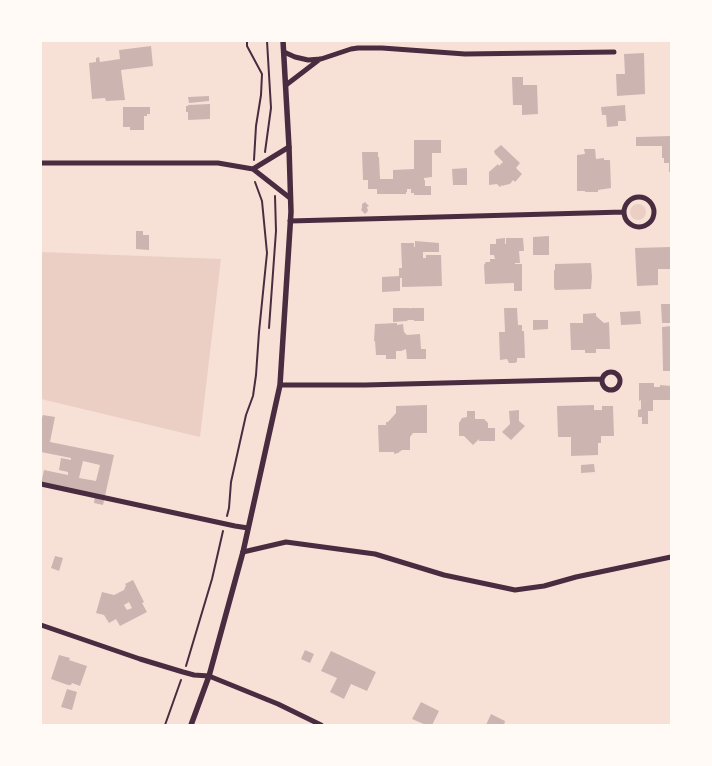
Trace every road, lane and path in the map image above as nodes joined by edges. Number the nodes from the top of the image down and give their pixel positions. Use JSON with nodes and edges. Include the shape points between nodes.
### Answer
{"nodes":[{"id":1,"x":247,"y":41,"type":"edge"},
{"id":2,"x":283,"y":41,"type":"edge"},
{"id":3,"x":284,"y":52,"type":"junction"},
{"id":4,"x":614,"y":52,"type":"dead end"},
{"id":5,"x":321,"y":59,"type":"junction"},
{"id":6,"x":286,"y":86,"type":"junction"},
{"id":7,"x":289,"y":147,"type":"junction"},
{"id":8,"x":41,"y":163,"type":"edge"},
{"id":9,"x":253,"y":169,"type":"junction"},
{"id":10,"x":290,"y":198,"type":"junction"},
{"id":11,"x":624,"y":212,"type":"junction"},
{"id":12,"x":290,"y":221,"type":"junction"},
{"id":13,"x":602,"y":379,"type":"dead end"},
{"id":14,"x":280,"y":385,"type":"junction"},
{"id":15,"x":41,"y":484,"type":"edge"},
{"id":16,"x":225,"y":524,"type":"junction"},
{"id":17,"x":248,"y":528,"type":"junction"},
{"id":18,"x":243,"y":552,"type":"junction"},
{"id":19,"x":671,"y":557,"type":"edge"},
{"id":20,"x":41,"y":625,"type":"edge"},
{"id":21,"x":183,"y":672,"type":"junction"},
{"id":22,"x":209,"y":676,"type":"junction"},
{"id":23,"x":165,"y":725,"type":"edge"},
{"id":24,"x":191,"y":725,"type":"edge"},
{"id":25,"x":321,"y":725,"type":"edge"}],
"edges":[{"from":1,"to":9,"type":"path","via":[[262,74]]},
{"from":2,"to":3,"type":"street"},
{"from":3,"to":5,"type":"street","via":[[308,60]]},
{"from":3,"to":6,"type":"street"},
{"from":4,"to":5,"type":"street","via":[[465,54],[358,48]]},
{"from":5,"to":6,"type":"street"},
{"from":6,"to":7,"type":"street"},
{"from":7,"to":9,"type":"street"},
{"from":7,"to":10,"type":"street"},
{"from":8,"to":9,"type":"street","via":[[218,163]]},
{"from":9,"to":10,"type":"street"},
{"from":9,"to":16,"type":"path","via":[[262,201],[267,253],[253,396],[231,482]]},
{"from":10,"to":12,"type":"street"},
{"from":11,"to":11,"type":"street","via":[[627,222],[640,228],[652,220],[654,211],[645,199],[636,198],[627,203]]},
{"from":11,"to":12,"type":"street"},
{"from":12,"to":14,"type":"street"},
{"from":13,"to":14,"type":"street"},
{"from":14,"to":17,"type":"street"},
{"from":15,"to":16,"type":"street"},
{"from":16,"to":17,"type":"street"},
{"from":16,"to":21,"type":"path","via":[[212,579]]},
{"from":17,"to":18,"type":"street"},
{"from":18,"to":19,"type":"street","via":[[286,542],[375,554],[444,575],[515,590]]},
{"from":18,"to":22,"type":"street"},
{"from":20,"to":21,"type":"street"},
{"from":21,"to":22,"type":"street"},
{"from":21,"to":23,"type":"path"},
{"from":22,"to":24,"type":"street"},
{"from":22,"to":25,"type":"street"}]}
